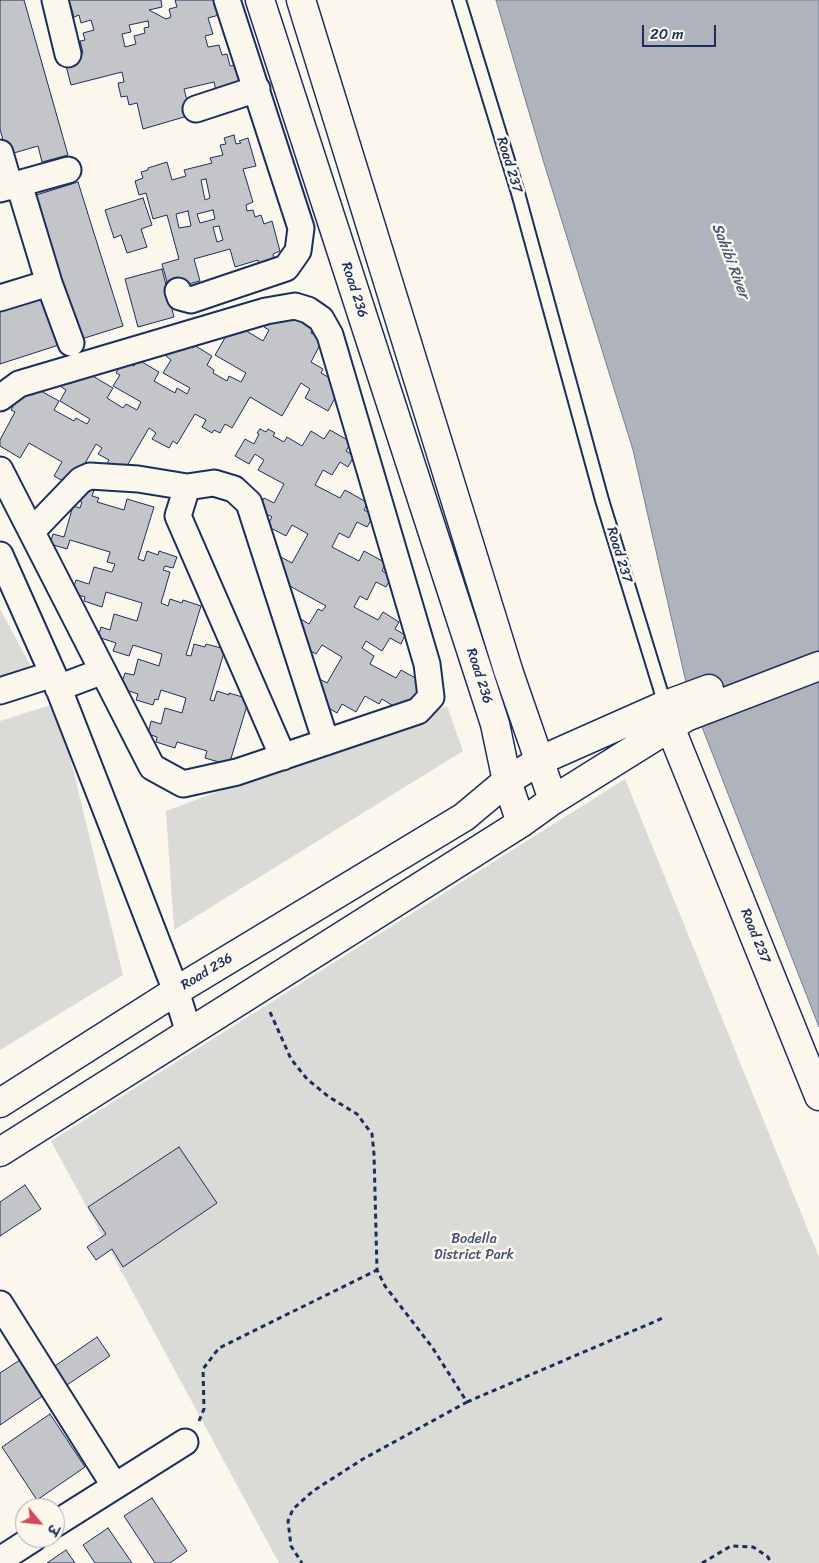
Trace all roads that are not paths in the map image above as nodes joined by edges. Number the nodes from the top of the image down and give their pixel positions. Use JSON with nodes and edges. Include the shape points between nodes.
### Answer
{"nodes":[{"id":1,"x":55,"y":0,"type":"edge"},
{"id":2,"x":227,"y":0,"type":"edge"},
{"id":3,"x":260,"y":0,"type":"edge"},
{"id":4,"x":301,"y":0,"type":"edge"},
{"id":5,"x":459,"y":0,"type":"edge"},
{"id":6,"x":68,"y":54,"type":"dead end"},
{"id":7,"x":257,"y":89,"type":"junction"},
{"id":8,"x":196,"y":109,"type":"dead end"},
{"id":9,"x":0,"y":153,"type":"edge"},
{"id":10,"x":68,"y":170,"type":"dead end"},
{"id":11,"x":10,"y":187,"type":"edge"},
{"id":12,"x":49,"y":283,"type":"junction"},
{"id":13,"x":178,"y":291,"type":"dead end"},
{"id":14,"x":0,"y":298,"type":"edge"},
{"id":15,"x":71,"y":343,"type":"dead end"},
{"id":16,"x":0,"y":398,"type":"edge"},
{"id":17,"x":0,"y":470,"type":"edge"},
{"id":18,"x":186,"y":487,"type":"junction"},
{"id":19,"x":32,"y":531,"type":"junction"},
{"id":20,"x":0,"y":555,"type":"edge"},
{"id":21,"x":819,"y":647,"type":"edge"},
{"id":22,"x":819,"y":666,"type":"edge"},
{"id":23,"x":103,"y":671,"type":"junction"},
{"id":24,"x":55,"y":681,"type":"junction"},
{"id":25,"x":0,"y":691,"type":"edge"},
{"id":26,"x":675,"y":713,"type":"junction"},
{"id":27,"x":326,"y":742,"type":"junction"},
{"id":28,"x":283,"y":757,"type":"junction"},
{"id":29,"x":538,"y":761,"type":"junction"},
{"id":30,"x":507,"y":781,"type":"junction"},
{"id":31,"x":553,"y":800,"type":"junction"},
{"id":32,"x":521,"y":823,"type":"junction"},
{"id":33,"x":176,"y":991,"type":"junction"},
{"id":34,"x":189,"y":1033,"type":"junction"},
{"id":35,"x":819,"y":1096,"type":"edge"},
{"id":36,"x":0,"y":1103,"type":"edge"},
{"id":37,"x":0,"y":1152,"type":"edge"},
{"id":38,"x":0,"y":1304,"type":"edge"},
{"id":39,"x":184,"y":1442,"type":"road end"},
{"id":40,"x":114,"y":1485,"type":"junction"},
{"id":41,"x":65,"y":1517,"type":"edge"},
{"id":42,"x":19,"y":1548,"type":"edge"},
{"id":43,"x":0,"y":1560,"type":"edge"}],
"edges":[{"from":1,"to":6,"type":"street"},
{"from":2,"to":7,"type":"street"},
{"from":3,"to":30,"type":"street","name":"Road 236","via":[[495,724]]},
{"from":4,"to":29,"type":"street"},
{"from":5,"to":26,"type":"lane","name":"Road 237","via":[[518,193],[602,500],[662,695]]},
{"from":7,"to":8,"type":"street"},
{"from":7,"to":13,"type":"street","via":[[301,228],[298,251],[286,268],[191,300],[180,297]]},
{"from":9,"to":11,"type":"street"},
{"from":10,"to":11,"type":"street"},
{"from":11,"to":12,"type":"street"},
{"from":12,"to":14,"type":"street"},
{"from":12,"to":15,"type":"street"},
{"from":16,"to":27,"type":"street","via":[[19,384],[266,310],[295,306],[321,319],[330,335],[427,664],[431,696],[418,711]]},
{"from":17,"to":19,"type":"street"},
{"from":18,"to":19,"type":"street","via":[[90,476],[81,480]]},
{"from":18,"to":27,"type":"street","via":[[214,483],[234,489],[249,503]]},
{"from":18,"to":28,"type":"street","via":[[178,516]]},
{"from":19,"to":23,"type":"street"},
{"from":20,"to":24,"type":"street"},
{"from":21,"to":26,"type":"street"},
{"from":22,"to":26,"type":"street"},
{"from":23,"to":24,"type":"street"},
{"from":23,"to":28,"type":"street","via":[[152,767],[183,784]]},
{"from":24,"to":25,"type":"street"},
{"from":24,"to":33,"type":"street"},
{"from":26,"to":29,"type":"street"},
{"from":26,"to":31,"type":"street"},
{"from":26,"to":35,"type":"street","name":"Road 237"},
{"from":27,"to":28,"type":"street"},
{"from":29,"to":30,"type":"street"},
{"from":29,"to":31,"type":"street"},
{"from":30,"to":32,"type":"street"},
{"from":30,"to":33,"type":"street","name":"Road 236","via":[[464,817]]},
{"from":31,"to":32,"type":"street"},
{"from":32,"to":34,"type":"street"},
{"from":33,"to":34,"type":"street"},
{"from":33,"to":36,"type":"street","name":"Road 236"},
{"from":34,"to":37,"type":"street"},
{"from":38,"to":40,"type":"street"},
{"from":39,"to":40,"type":"street"},
{"from":40,"to":41,"type":"street"},
{"from":42,"to":43,"type":"street"}]}
